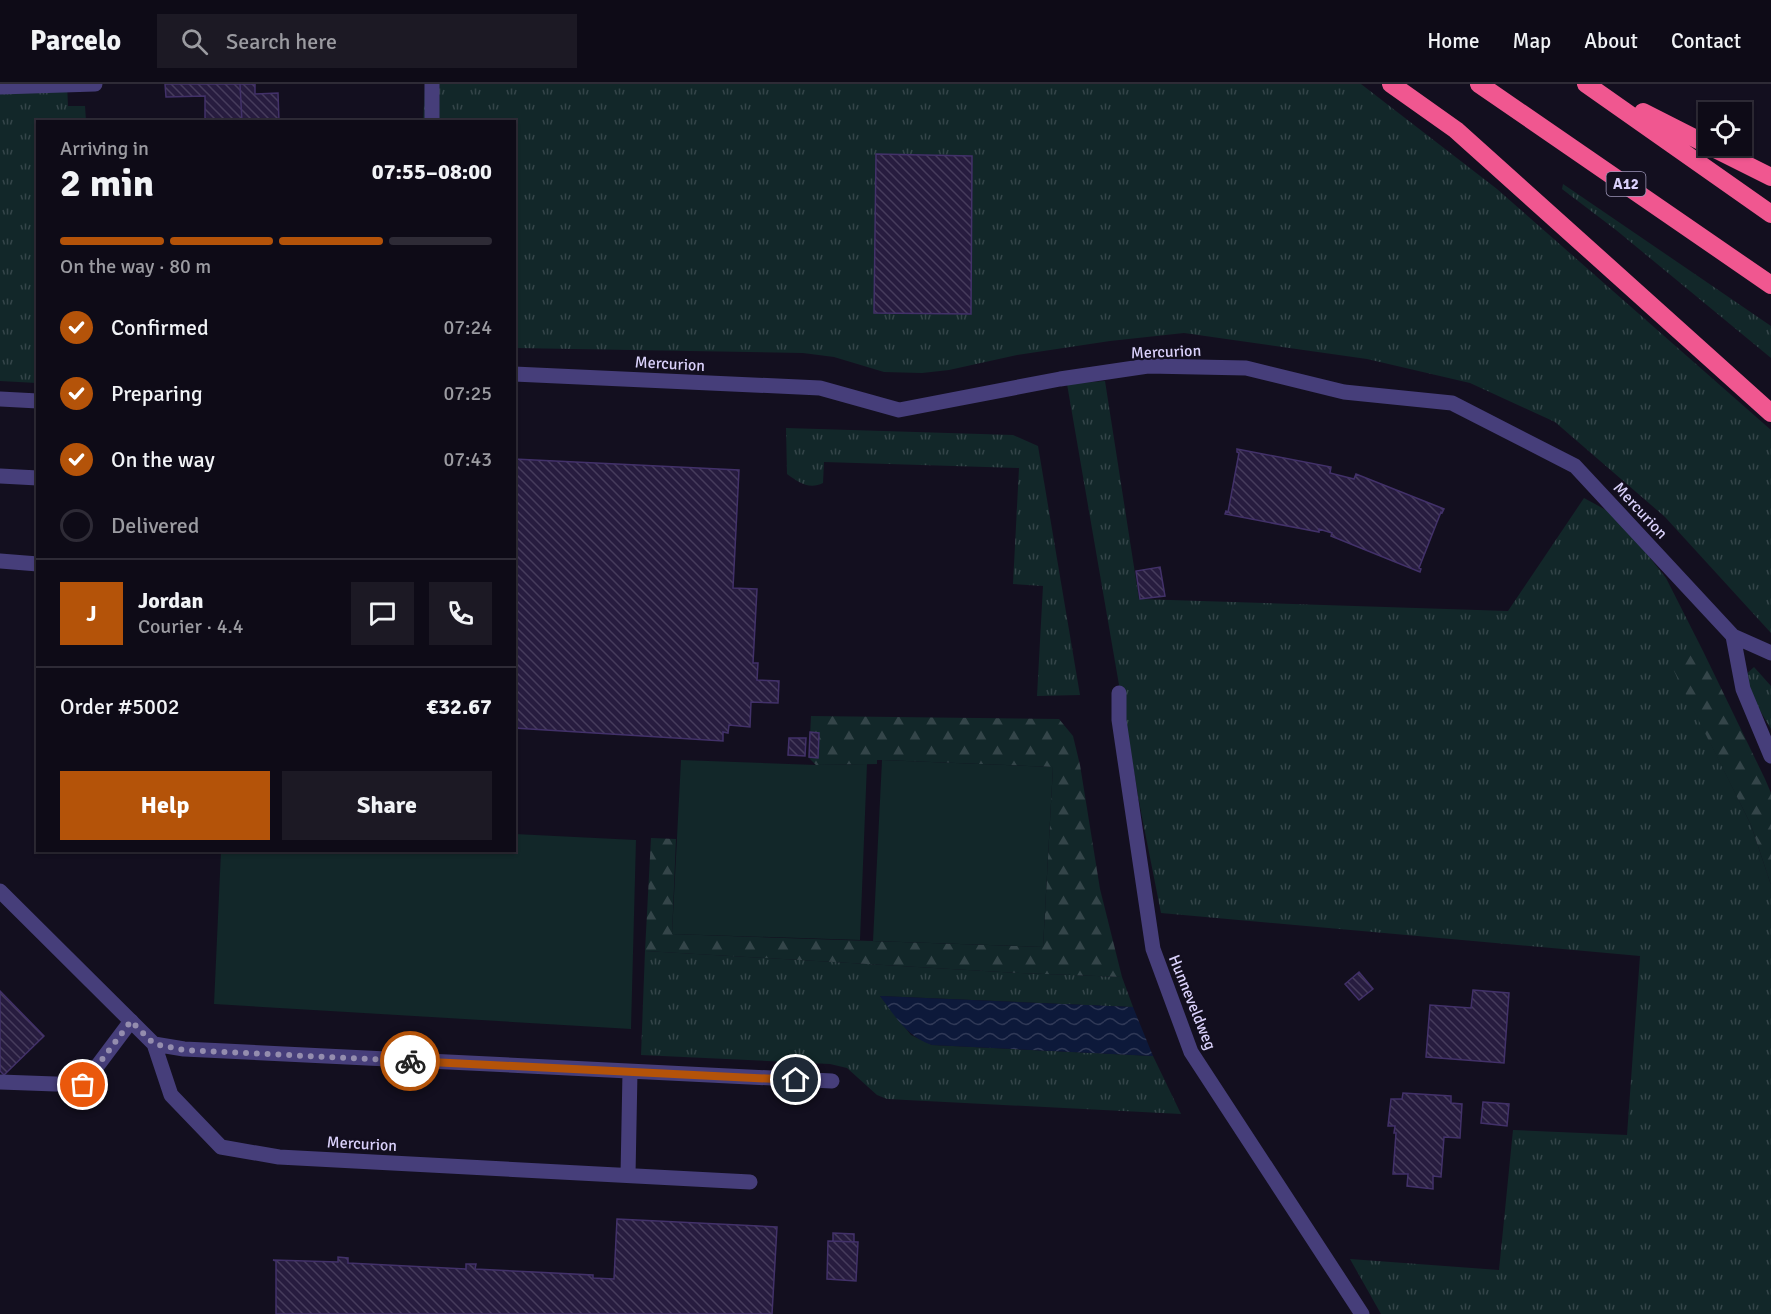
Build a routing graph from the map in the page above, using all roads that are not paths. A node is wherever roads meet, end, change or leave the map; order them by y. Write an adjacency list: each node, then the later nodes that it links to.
1 (95, 84): 6 (street)
2 (432, 84): 7 (street)
3 (1391, 84): 16 (highway)
4 (1479, 84): 12 (highway, A12)
5 (1587, 84): 8 (highway); 11 (highway)
6 (0, 87)
7 (432, 120)
8 (1698, 140)
9 (1730, 156): 10 (highway)
10 (1771, 177)
11 (1771, 214)
12 (1771, 285)
13 (516, 374): 21 (street, Mercurion)
14 (0, 399): 15 (street)
15 (36, 401)
16 (1771, 413)
17 (0, 476): 18 (street)
18 (36, 478)
19 (0, 561): 20 (street)
20 (36, 564)
21 (1733, 636): 22 (street, Mercurion); 24 (street)
22 (1771, 653)
23 (1119, 693): 33 (street, Hunneveldweg)
24 (1771, 756)
25 (0, 891): 26 (street, Mercurion)
26 (131, 1021): 27 (street, Mercurion); 30 (street)
27 (154, 1044): 28 (street); 31 (street, Mercurion)
28 (630, 1072): 29 (street); 31 (street)
29 (832, 1081)
30 (0, 1082)
31 (628, 1175): 32 (street, Mercurion)
32 (750, 1182)
33 (1362, 1314)

